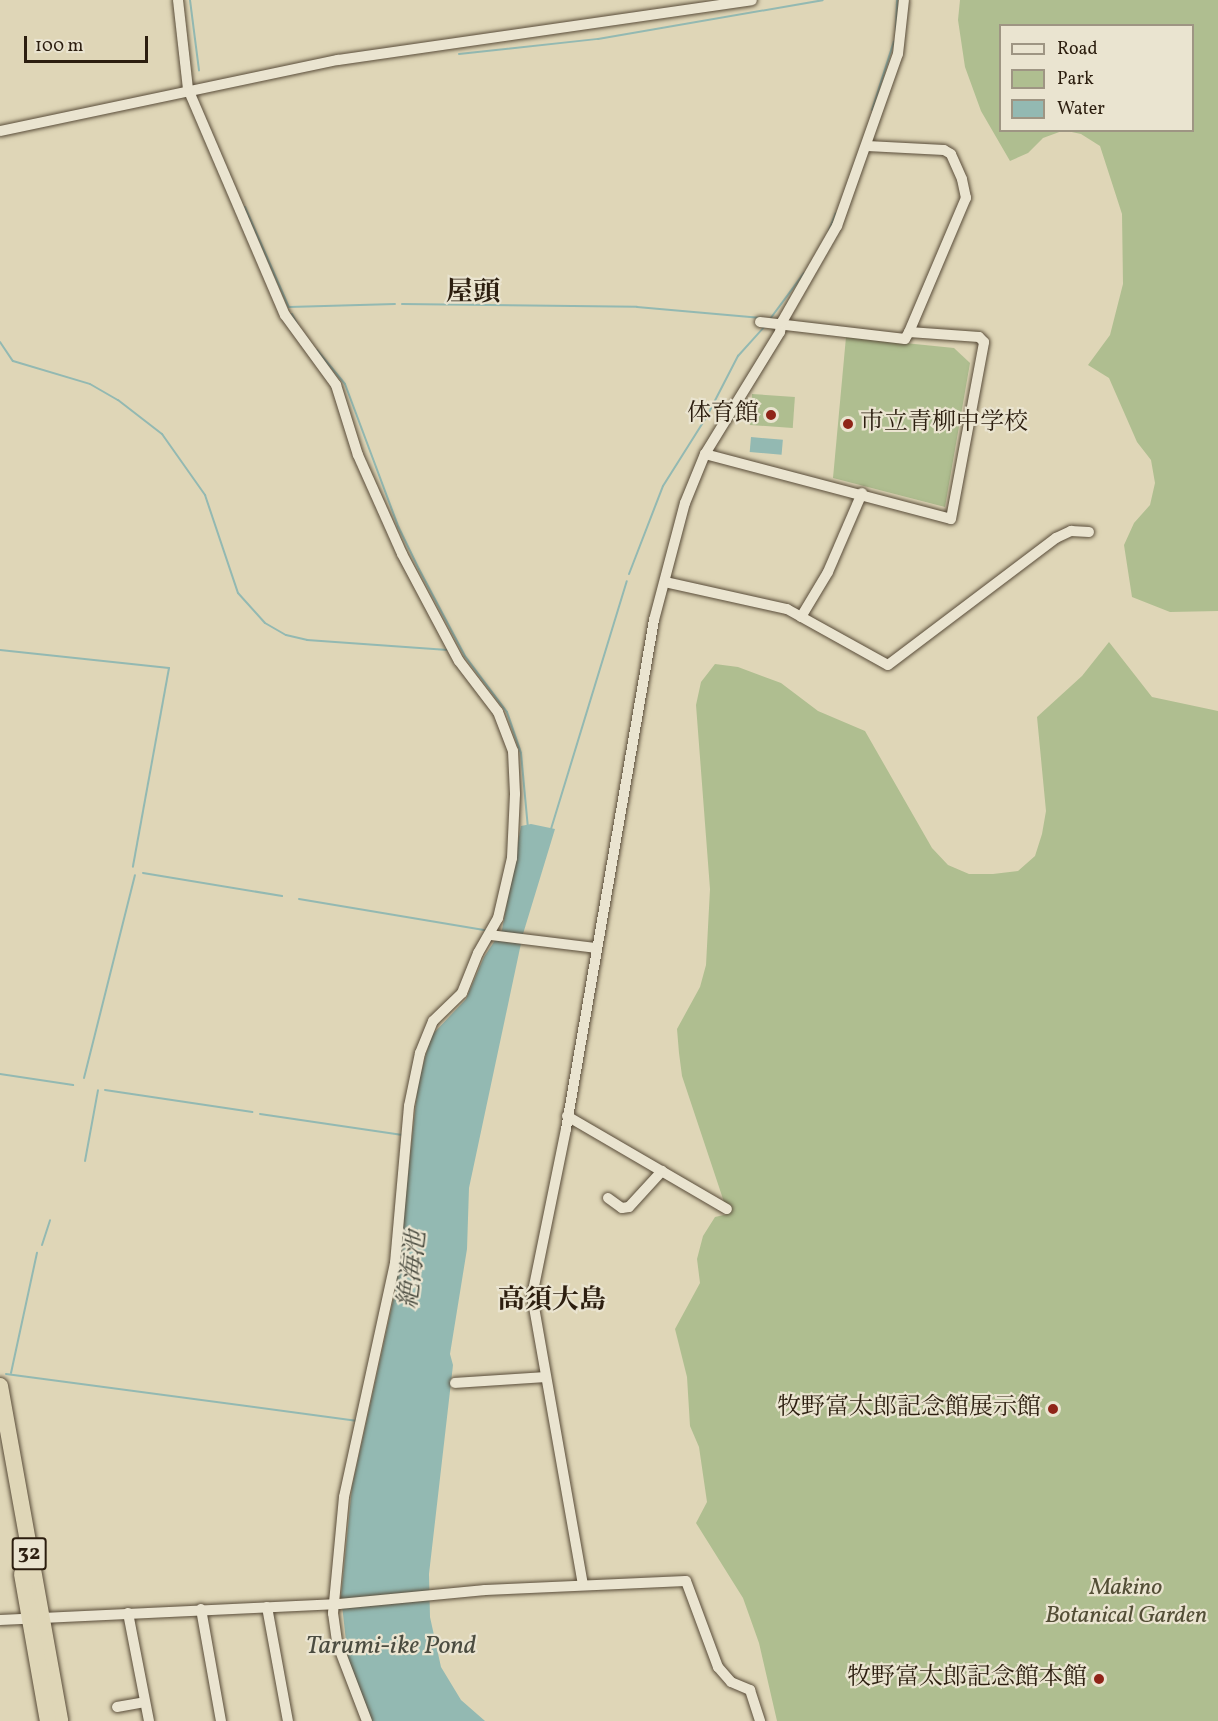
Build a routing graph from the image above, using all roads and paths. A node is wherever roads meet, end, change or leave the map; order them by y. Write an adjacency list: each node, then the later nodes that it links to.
1 (178, 0): 4 (street)
2 (752, 0): 4 (street)
3 (904, 0): 6 (street)
4 (188, 89): 5 (street); 14 (street)
5 (0, 131)
6 (867, 146): 7 (street); 8 (street)
7 (771, 322): 8 (street); 9 (street)
8 (909, 332): 10 (street)
9 (705, 454): 10 (street); 12 (street)
10 (862, 493): 13 (street)
11 (1089, 532): 13 (street)
12 (665, 582): 13 (street); 15 (street)
13 (801, 617)
14 (492, 936): 15 (street); 25 (street)
15 (596, 948): 16 (street)
16 (567, 1116): 17 (street); 20 (street)
17 (662, 1171): 18 (street); 19 (street)
18 (608, 1198)
19 (727, 1209)
20 (545, 1377): 21 (street); 24 (street)
21 (455, 1383)
22 (0, 1386): 29 (highway, 32)
23 (0, 1448): 29 (highway, 32)
24 (583, 1585): 25 (street); 39 (street)
25 (336, 1604): 26 (street); 38 (street)
26 (267, 1607): 27 (street); 37 (street)
27 (201, 1609): 28 (street); 36 (street)
28 (128, 1613): 29 (street); 31 (street)
29 (35, 1617): 30 (street); 33 (highway, 32); 34 (highway, 32)
30 (0, 1620)
31 (145, 1702): 32 (street); 35 (street)
32 (117, 1707)
33 (48, 1721)
34 (60, 1721)
35 (149, 1721)
36 (220, 1721)
37 (288, 1721)
38 (367, 1721)
39 (760, 1721)

